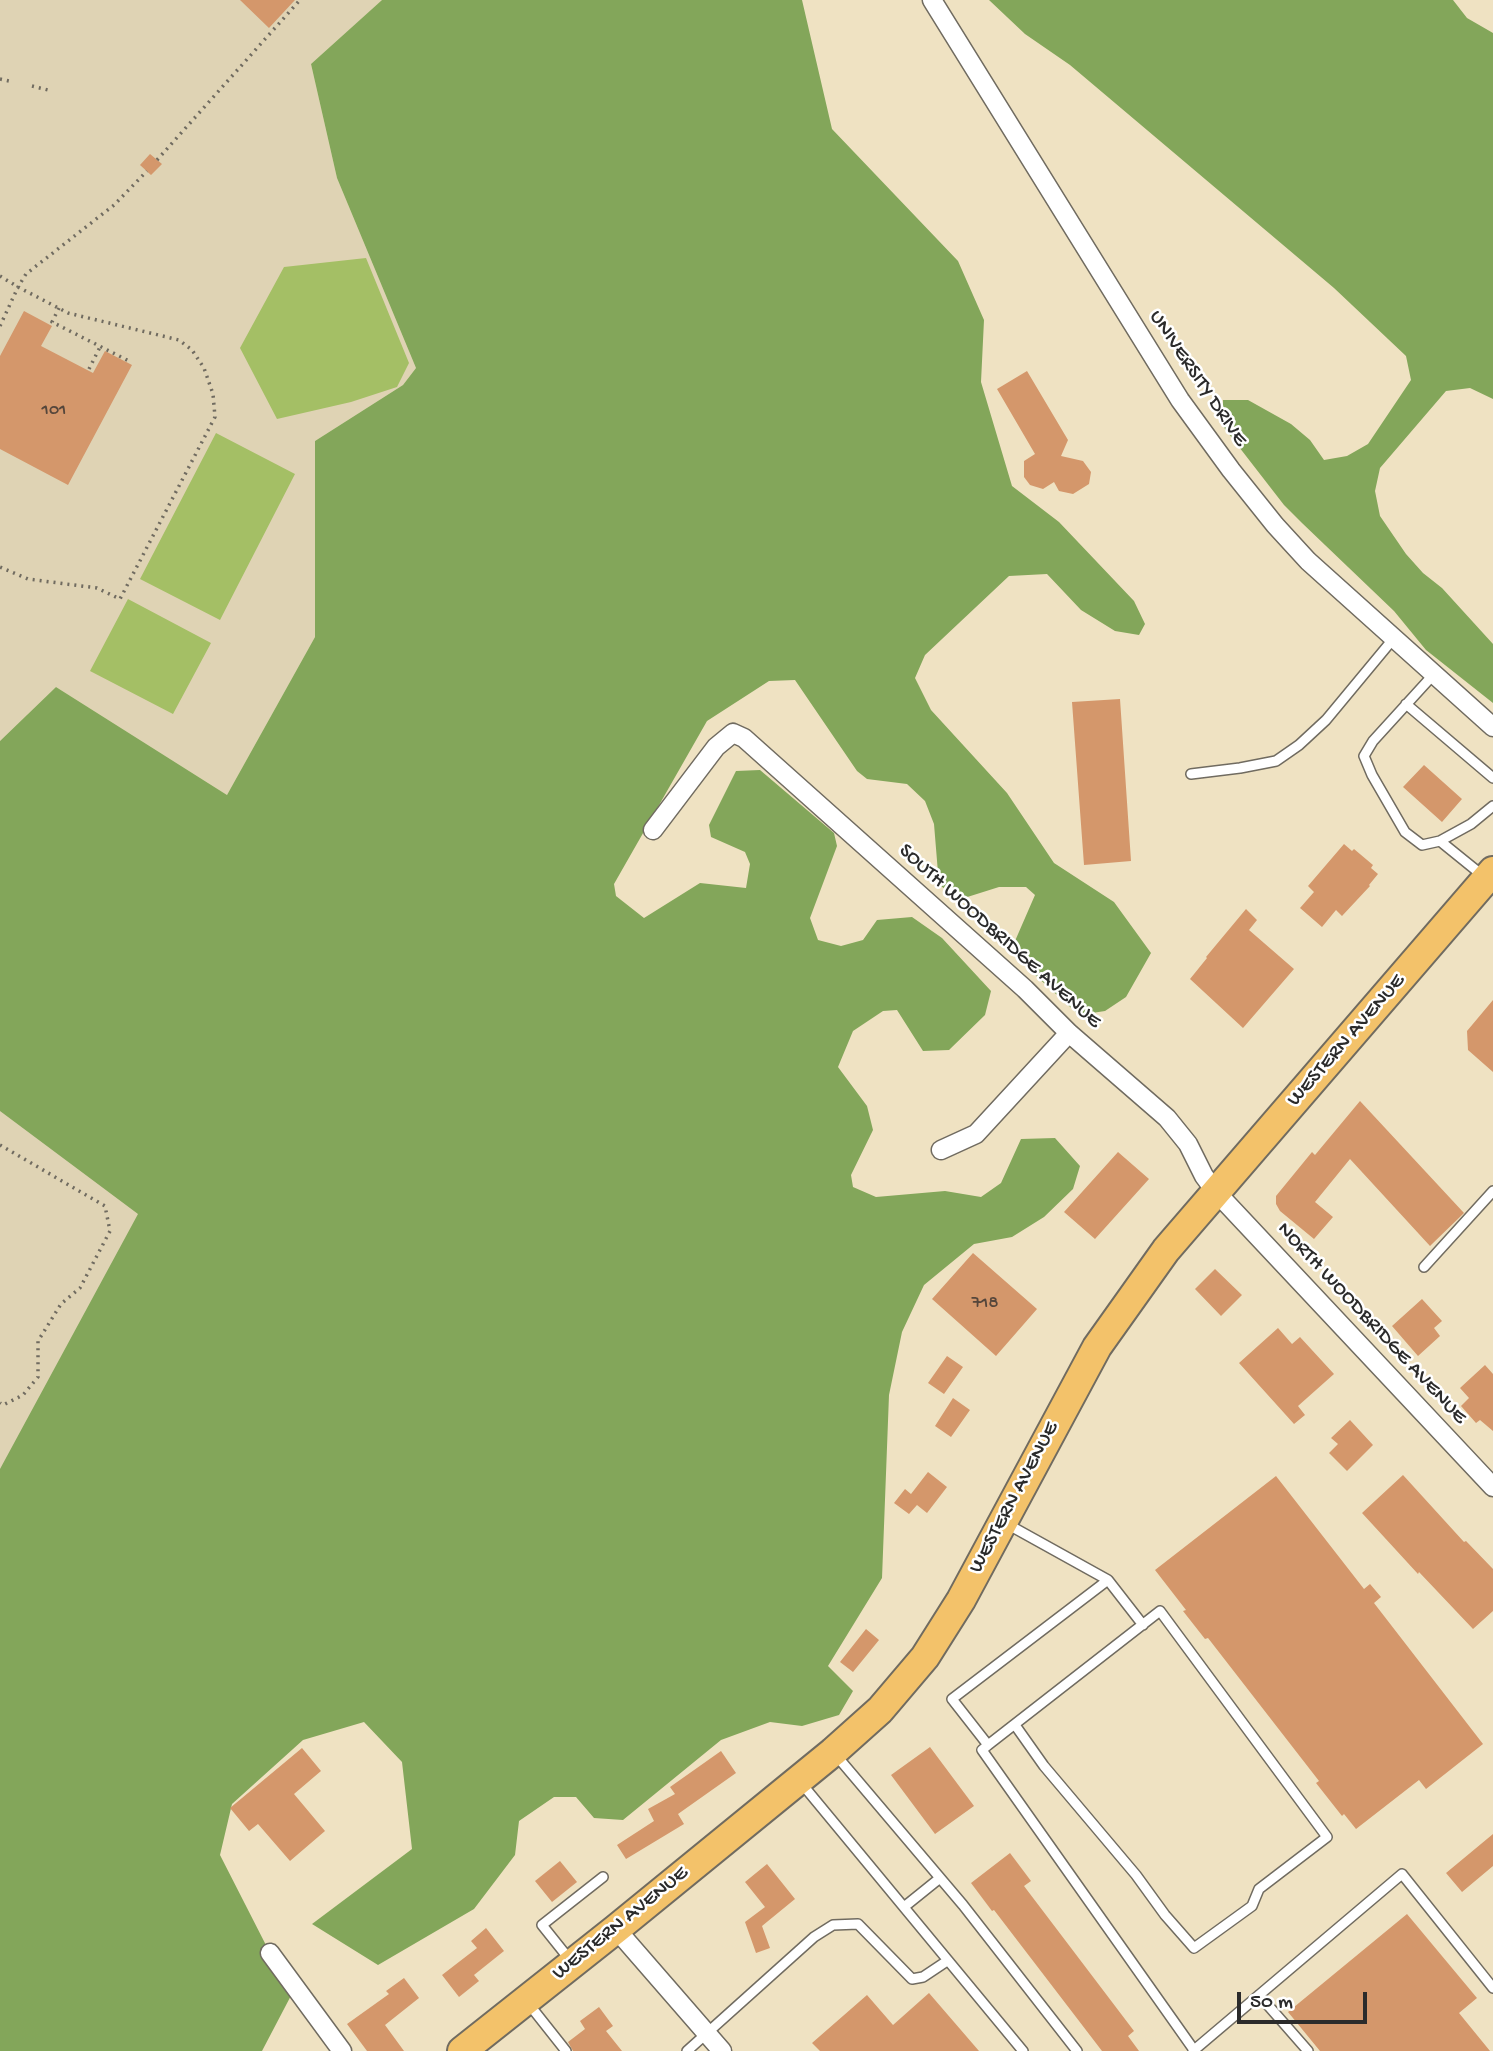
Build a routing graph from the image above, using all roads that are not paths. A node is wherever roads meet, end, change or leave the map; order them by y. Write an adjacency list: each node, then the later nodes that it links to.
1 (932, 0): 2 (street, UNIVERSITY DRIVE)
2 (1394, 638): 3 (street, UNIVERSITY DRIVE); 6 (lane)
3 (1434, 674): 4 (lane); 5 (street, UNIVERSITY DRIVE)
4 (1406, 704): 7 (lane); 10 (lane)
5 (1493, 727)
6 (1191, 774)
7 (1493, 778)
8 (1493, 806): 10 (lane)
9 (653, 830): 12 (street, SOUTH WOODBRIDGE AVENUE)
10 (1440, 841): 11 (lane)
11 (1490, 875): 15 (main road, WESTERN AVENUE)
12 (1069, 1033): 13 (street); 15 (street, SOUTH WOODBRIDGE AVENUE)
13 (941, 1150)
14 (1493, 1191): 16 (lane)
15 (1216, 1192): 17 (street, NORTH WOODBRIDGE AVENUE); 18 (main road, WESTERN AVENUE)
16 (1424, 1267)
17 (1493, 1487)
18 (1002, 1522): 19 (lane); 23 (main road, WESTERN AVENUE)
19 (1108, 1580): 20 (lane); 22 (lane)
20 (1143, 1625): 21 (lane); 21 (lane)
21 (1015, 1725): 22 (lane)
22 (988, 1745): 43 (lane)
23 (834, 1752): 24 (main road, WESTERN AVENUE); 26 (lane)
24 (799, 1780): 27 (lane); 28 (main road, WESTERN AVENUE)
25 (603, 1877): 31 (lane)
26 (940, 1878): 27 (lane); 42 (lane)
27 (904, 1907): 30 (lane)
28 (616, 1929): 31 (main road, WESTERN AVENUE); 35 (street)
29 (270, 1953): 37 (street)
30 (947, 1961): 35 (lane); 36 (lane)
31 (573, 1964): 34 (main road, WESTERN AVENUE)
32 (1493, 1988): 33 (lane)
33 (1259, 1994): 43 (lane); 44 (lane)
34 (526, 2001): 38 (main road, WESTERN AVENUE); 39 (lane)
35 (707, 2034): 40 (lane); 41 (street)
36 (1021, 2050)
37 (342, 2051)
38 (462, 2051)
39 (566, 2051)
40 (687, 2051)
41 (722, 2051)
42 (1077, 2051)
43 (1194, 2051)
44 (1308, 2051)

